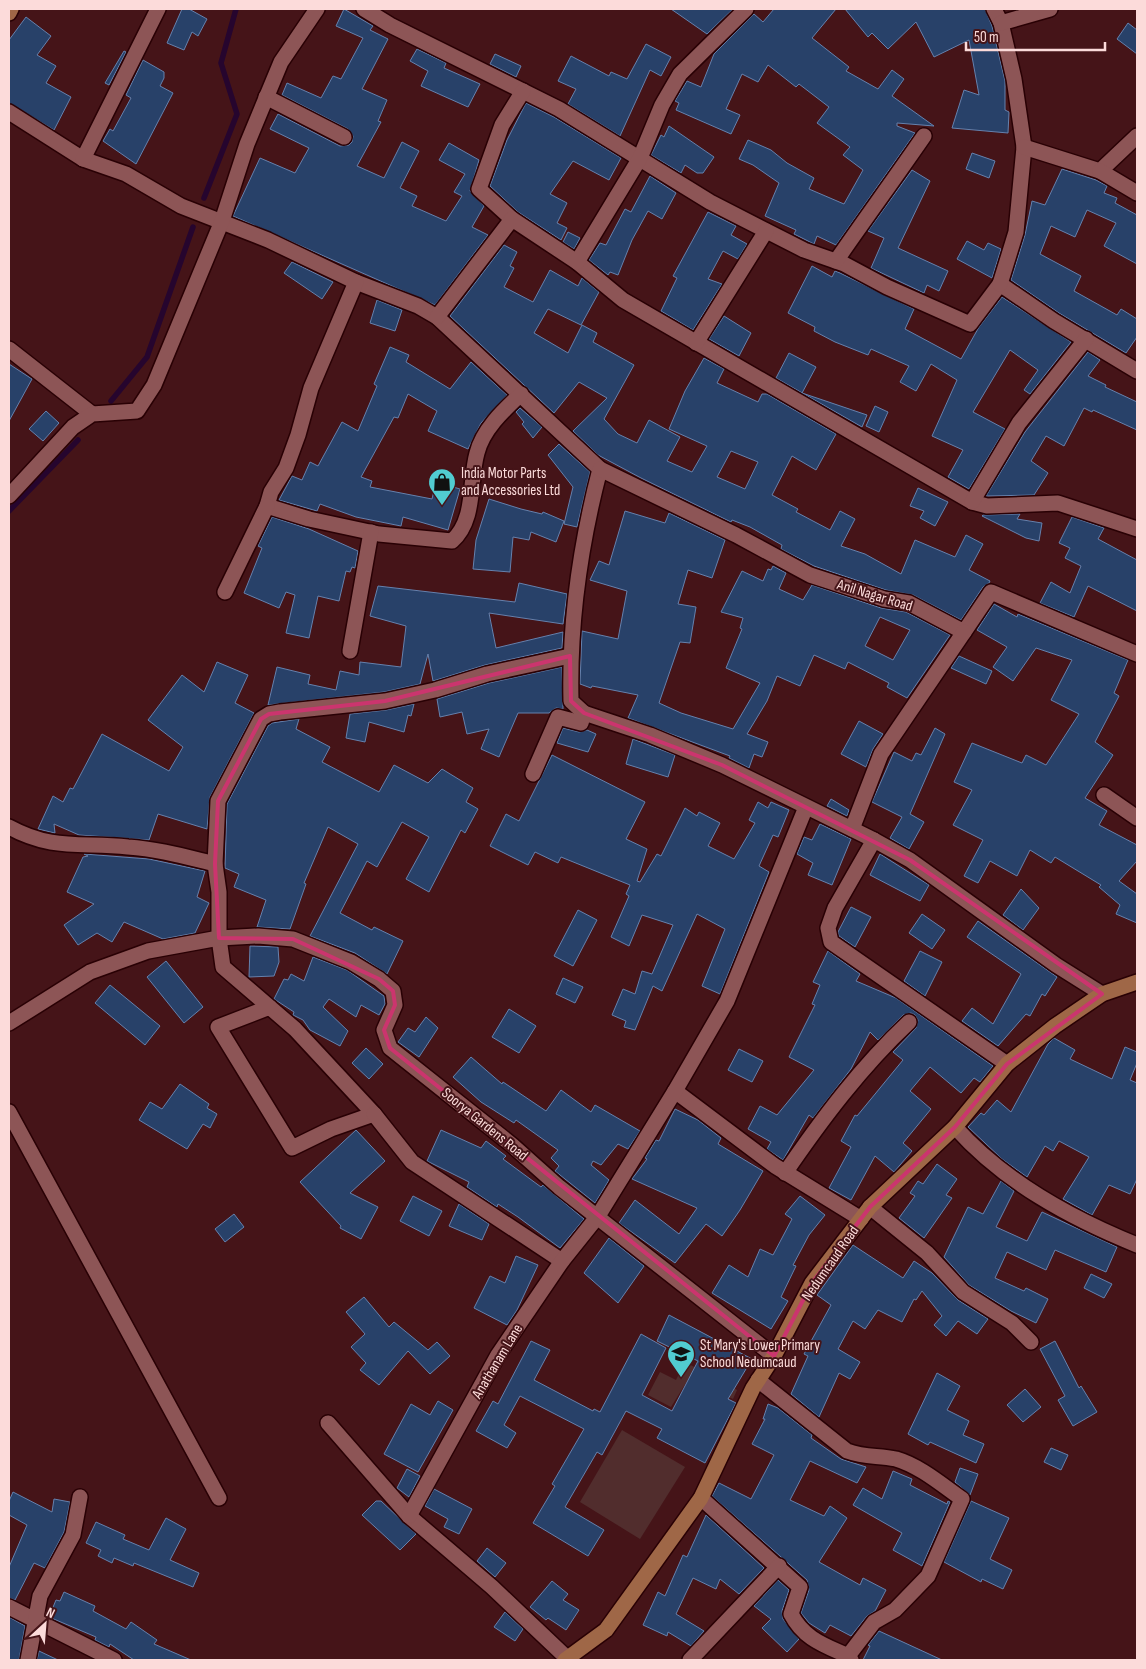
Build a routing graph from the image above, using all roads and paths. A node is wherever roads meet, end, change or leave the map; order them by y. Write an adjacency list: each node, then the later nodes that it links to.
1 (11, 9): 8 (main road)
2 (158, 9): 18 (street)
3 (317, 9): 11 (street)
4 (364, 9): 10 (street)
5 (746, 9): 17 (street)
6 (994, 9): 9 (street)
7 (1050, 9): 9 (street)
8 (9, 13)
9 (1000, 23): 16 (street)
10 (523, 91): 17 (street); 21 (street)
11 (266, 98): 15 (street); 22 (street)
12 (9, 112): 18 (street, Anil Nagar Road)
13 (924, 136): 24 (street)
14 (1137, 136): 19 (street)
15 (344, 137)
16 (1024, 147): 19 (street); 27 (street)
17 (640, 158): 23 (street); 25 (street)
18 (83, 159): 22 (street, Anil Nagar Road)
19 (1100, 171): 20 (street)
20 (1137, 194)
21 (512, 219): 25 (street); 28 (street)
22 (222, 221): 26 (street, Anil Nagar Road); 34 (street)
23 (766, 231): 24 (street); 30 (street)
24 (836, 261): 27 (street)
25 (577, 262): 30 (street)
26 (356, 282): 28 (street, Anil Nagar Road); 38 (street)
27 (1000, 284): 29 (street)
28 (437, 317): 33 (street, Anil Nagar Road)
29 (1086, 339): 32 (street); 37 (street)
30 (696, 343): 37 (street)
31 (9, 349): 34 (street)
32 (1137, 371)
33 (521, 394): 35 (street, Anil Nagar Road); 40 (street)
34 (92, 414): 36 (street)
35 (600, 469): 42 (street, Anil Nagar Road); 45 (street)
36 (9, 496)
37 (972, 502): 39 (street)
38 (267, 506): 40 (street); 41 (street)
39 (1137, 529)
40 (371, 532): 43 (street)
41 (225, 592)
42 (964, 632): 44 (street); 52 (street)
43 (350, 651)
44 (1137, 654)
45 (570, 656): 46 (street); 54 (street)
46 (584, 713): 47 (street); 49 (street)
47 (533, 774)
48 (1104, 794): 50 (street)
49 (806, 807): 52 (street); 62 (street, Anathanam Lane)
50 (1137, 818)
51 (9, 827): 54 (street)
52 (852, 829): 53 (street)
53 (874, 840): 57 (street); 61 (street)
54 (215, 864): 55 (street)
55 (219, 938): 58 (street); 60 (street, Soorya Gardens Road); 68 (street, Soorya Gardens Road)
56 (1137, 982): 57 (main road, Nedumcaud Road)
57 (1102, 994): 61 (main road, Nedumcaud Road)
58 (270, 1007): 64 (street); 64 (street)
59 (909, 1022): 66 (street)
60 (9, 1023)
61 (1007, 1064): 65 (main road, Nedumcaud Road)
62 (675, 1091): 66 (street); 68 (street, Anathanam Lane)
63 (9, 1112): 77 (street)
64 (374, 1114): 71 (street)
65 (955, 1127): 67 (main road, Nedumcaud Road); 70 (street)
66 (785, 1173): 69 (street)
67 (870, 1207): 69 (main road, Nedumcaud Road); 72 (street)
68 (598, 1216): 71 (street, Anathanam Lane); 73 (street, Soorya Gardens Road)
69 (861, 1219): 73 (main road, Nedumcaud Road)
70 (1137, 1245)
71 (562, 1260): 79 (street, Anathanam Lane)
72 (1031, 1342)
73 (774, 1356): 74 (main road, Nedumcaud Road)
74 (758, 1380): 78 (main road, Nedumcaud Road); 83 (street)
75 (328, 1424): 79 (street)
76 (80, 1497): 82 (street)
77 (219, 1498)
78 (701, 1498): 80 (street); 86 (main road, Nedumcaud Road)
79 (409, 1516): 86 (street)
80 (779, 1566): 83 (street); 87 (street)
81 (9, 1607): 82 (street)
82 (35, 1621): 84 (street); 85 (street)
83 (850, 1658)
84 (28, 1660)
85 (114, 1660)
86 (567, 1660)
87 (690, 1660)

